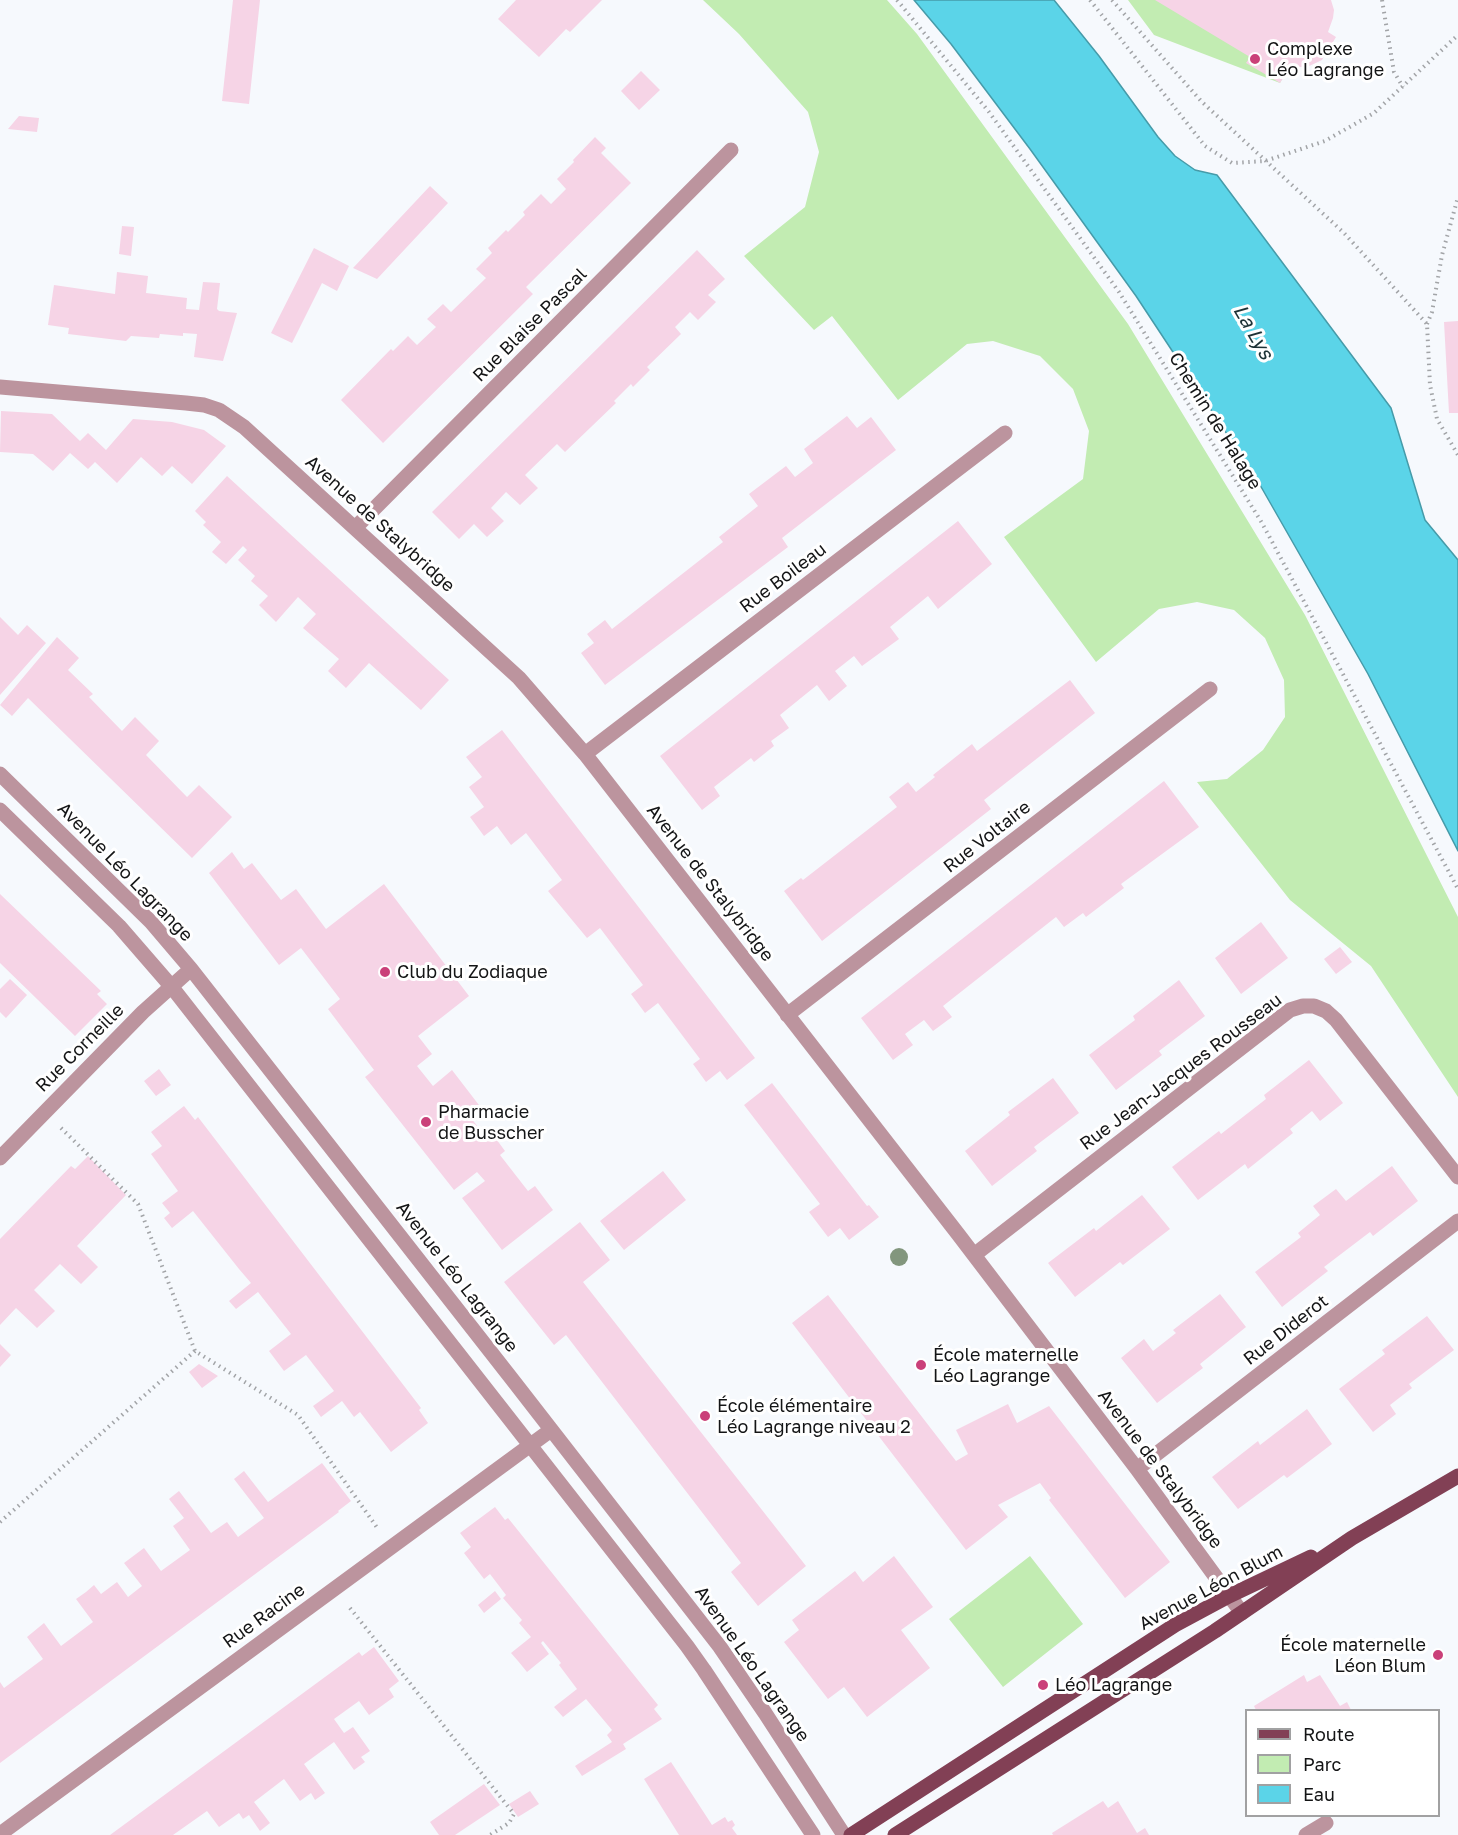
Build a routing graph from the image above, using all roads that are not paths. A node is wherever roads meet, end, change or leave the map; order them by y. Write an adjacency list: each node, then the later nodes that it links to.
1 (732, 150): 4 (street, Rue Blaise Pascal)
2 (0, 387): 4 (street, Avenue de Stalybridge)
3 (1005, 433): 6 (street, Rue Boileau)
4 (355, 528): 6 (street, Avenue de Stalybridge)
5 (1210, 689): 11 (street, Rue Voltaire)
6 (585, 754): 11 (street, Avenue de Stalybridge)
7 (0, 774): 9 (street, Avenue Léo Lagrange)
8 (0, 810): 10 (street)
9 (191, 969): 10 (street, Rue Corneille); 16 (street, Avenue Léo Lagrange)
10 (171, 986): 12 (street, Rue Corneille); 17 (street)
11 (787, 1015): 15 (street, Avenue de Stalybridge)
12 (0, 1158)
13 (1458, 1177): 15 (street, Rue Jean-Jacques Rousseau)
14 (1458, 1221): 18 (street, Rue Diderot)
15 (974, 1255): 18 (street, Avenue de Stalybridge)
16 (552, 1430): 17 (street, Rue Racine); 26 (street, Avenue Léo Lagrange)
17 (529, 1446): 24 (street, Rue Racine); 25 (street)
18 (1137, 1469): 21 (street, Avenue de Stalybridge)
19 (1458, 1476): 20 (main road, Avenue Léon Blum)
20 (1352, 1538): 21 (main road, Avenue Léon Blum); 22 (main road, Avenue Léon Blum)
21 (1229, 1596): 22 (street, Avenue de Stalybridge); 27 (main road, Avenue Léon Blum)
22 (1242, 1613): 28 (main road, Avenue Léon Blum)
23 (1326, 1823): 29 (street)
24 (0, 1834)
25 (813, 1835)
26 (844, 1835)
27 (851, 1835)
28 (895, 1835)
29 (1306, 1835)

